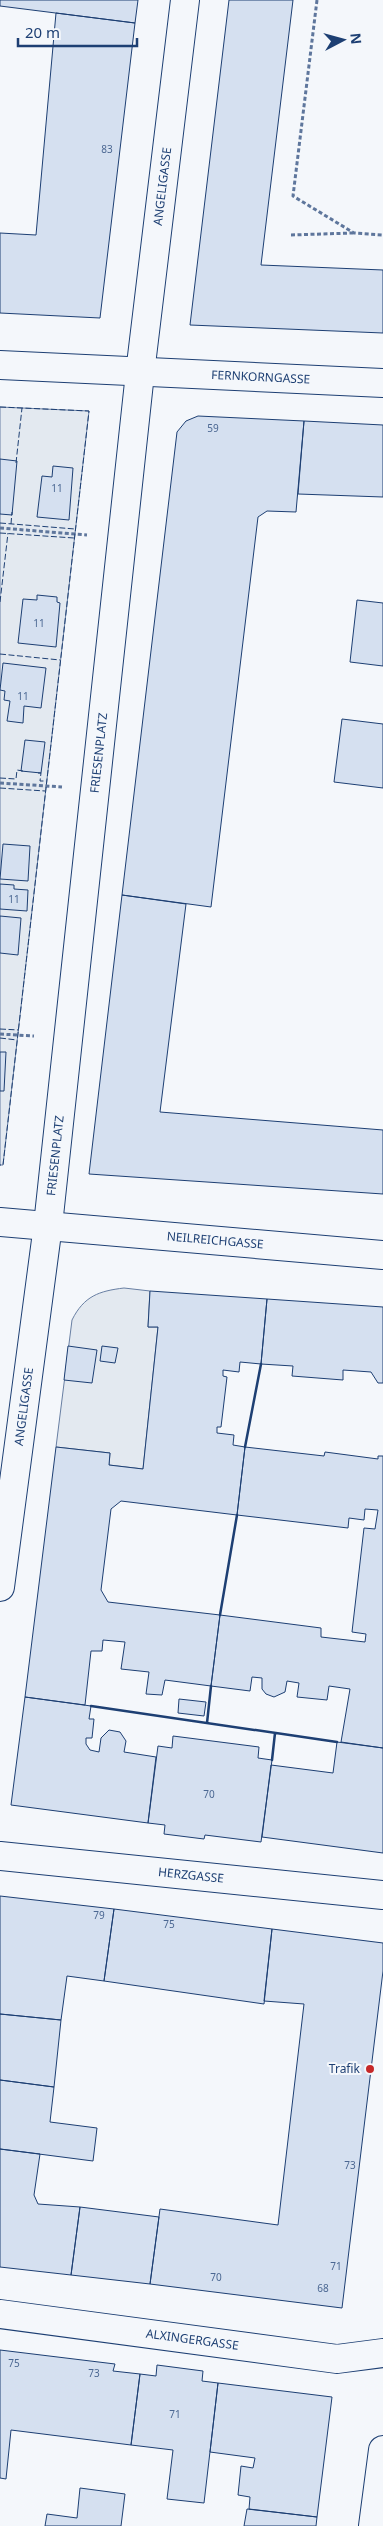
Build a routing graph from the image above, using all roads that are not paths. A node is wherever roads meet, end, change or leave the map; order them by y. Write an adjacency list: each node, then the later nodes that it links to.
1 (185, 0): 3 (street, ANGELIGASSE)
2 (0, 365): 3 (street)
3 (140, 373): 4 (street, FERNKORNGASSE); 6 (street, FRIESENPLATZ)
4 (383, 383)
5 (0, 1222): 6 (street)
6 (48, 1225): 7 (street, NEILREICHGASSE); 8 (street, ANGELIGASSE)
7 (383, 1255)
8 (0, 1587)
9 (0, 1856): 10 (street, HERZGASSE)
10 (383, 1895)
11 (0, 2314): 12 (street, ALXINGERGASSE)
12 (383, 2353)
13 (383, 2450): 14 (street)
14 (373, 2526)

